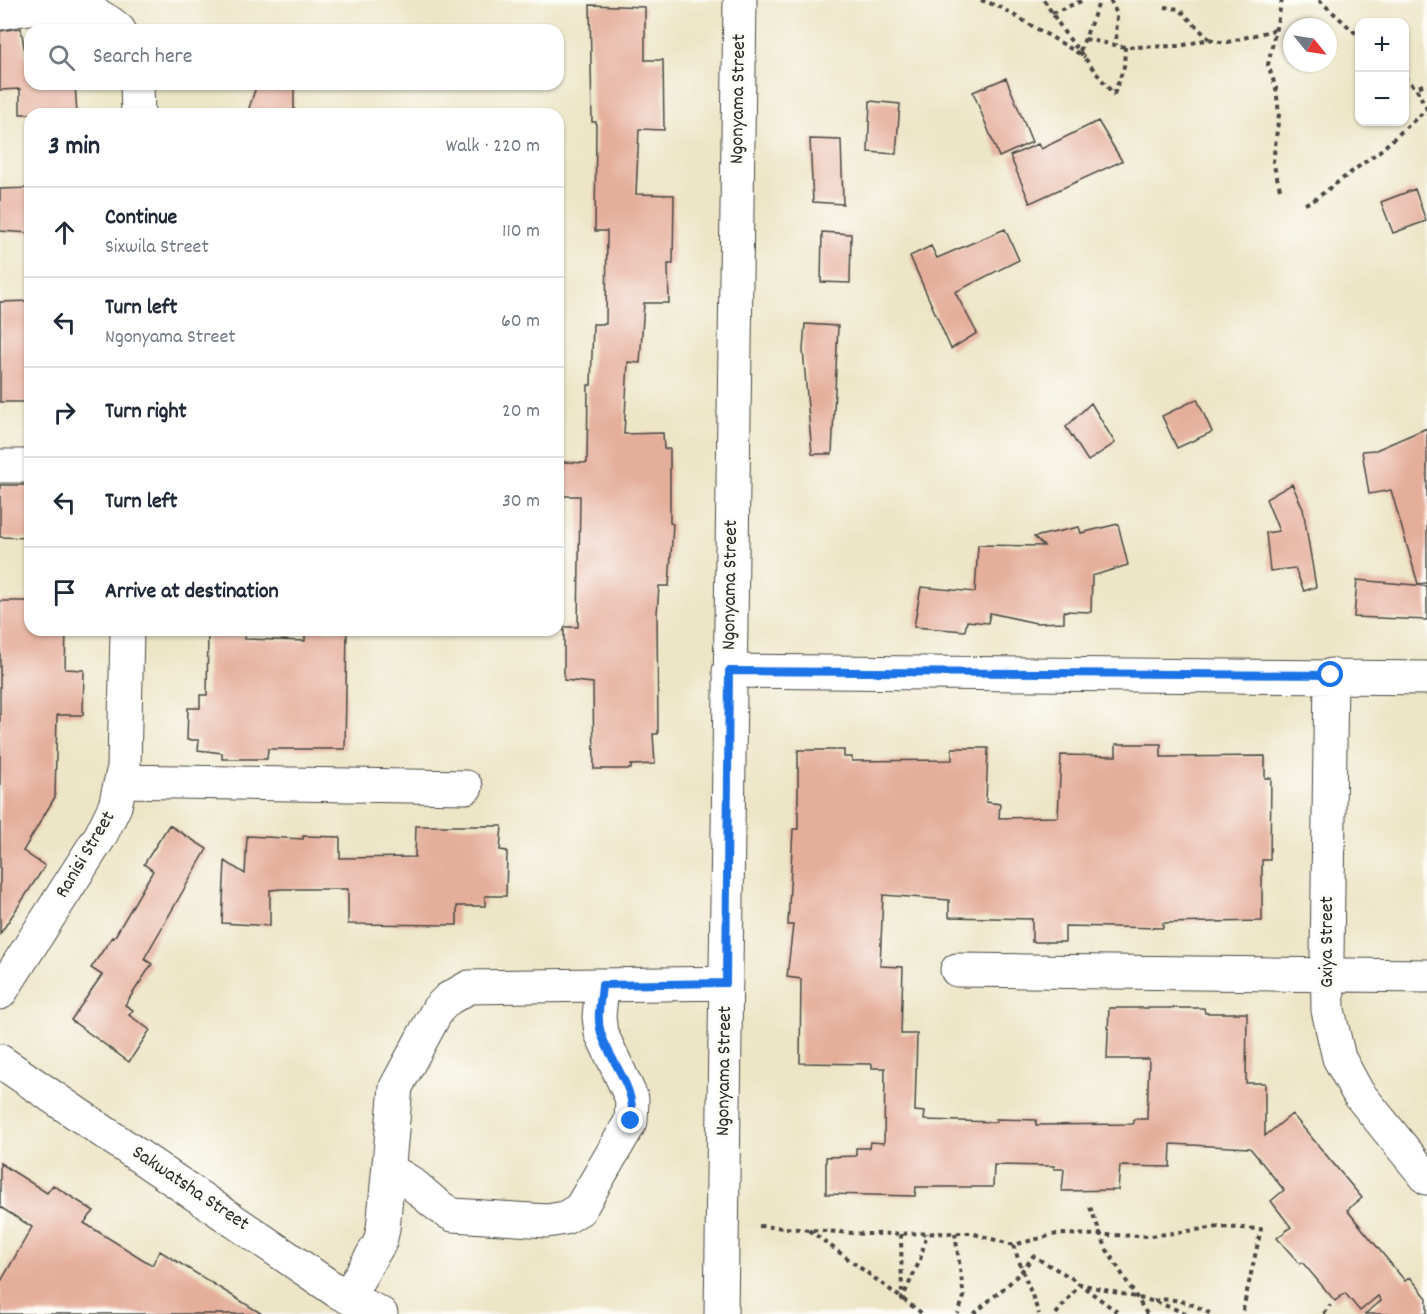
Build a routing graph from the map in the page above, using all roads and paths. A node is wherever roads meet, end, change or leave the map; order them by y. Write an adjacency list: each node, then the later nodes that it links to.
1 (740, 0): 32 (street, Ngonyama Street)
2 (981, 0): 20 (path)
3 (1044, 0): 11 (path)
4 (1084, 0): 11 (path)
5 (1100, 0): 15 (path)
6 (1110, 0): 17 (path)
7 (1282, 0): 13 (path)
8 (1319, 0): 14 (path)
9 (1164, 7): 16 (path)
10 (0, 13): 12 (street)
11 (1052, 13): 19 (path)
12 (113, 24)
13 (1274, 30): 16 (path); 27 (path)
14 (1355, 33)
15 (1086, 39): 17 (path); 19 (path)
16 (1209, 39): 18 (path)
17 (1116, 45): 18 (path)
18 (1125, 47): 20 (path)
19 (1080, 51): 20 (path)
20 (1085, 57)
21 (1409, 82): 23 (path)
22 (1427, 82): 23 (path)
23 (1416, 88): 26 (path)
24 (137, 90): 25 (street)
25 (138, 108)
26 (1427, 109): 28 (path)
27 (1280, 189)
28 (1305, 204)
29 (0, 465): 30 (street)
30 (24, 466)
31 (127, 636): 35 (street, Ranisi Street)
32 (729, 671): 33 (street); 40 (street, Ngonyama Street)
33 (1331, 675): 34 (street); 38 (street, Gxiya Street)
34 (1427, 678)
35 (121, 781): 36 (street); 42 (street, Ranisi Street)
36 (466, 787)
37 (957, 969): 38 (street)
38 (1327, 975): 39 (street); 45 (street, Gxiya Street)
39 (1427, 976)
40 (726, 983): 41 (street); 47 (street, Ngonyama Street)
41 (602, 985): 44 (street); 44 (street)
42 (0, 993)
43 (0, 1061): 56 (street, Sakwatsha Street)
44 (389, 1172): 56 (street)
45 (1427, 1178)
46 (1090, 1207): 52 (path)
47 (722, 1224): 48 (path); 62 (street, Ngonyama Street)
48 (808, 1230): 51 (path); 58 (path)
49 (927, 1233): 50 (path); 51 (path); 58 (path)
50 (955, 1233): 53 (path); 64 (path)
51 (901, 1234): 58 (path)
52 (1101, 1234): 53 (path); 57 (path); 72 (path)
53 (1013, 1245): 54 (path)
54 (1024, 1272): 55 (path); 65 (path); 66 (path)
55 (1080, 1284): 57 (path); 67 (path); 68 (path)
56 (348, 1297): 61 (street, Sakwatsha Street)
57 (1138, 1298): 59 (path); 69 (path)
58 (902, 1299): 63 (path)
59 (1153, 1301): 70 (path); 71 (path)
60 (1330, 1305): 73 (path)
61 (381, 1314)
62 (721, 1314)
63 (923, 1314)
64 (957, 1314)
65 (974, 1314)
66 (1039, 1314)
67 (1056, 1314)
68 (1120, 1314)
69 (1148, 1314)
70 (1188, 1314)
71 (1211, 1314)
72 (1242, 1314)
73 (1324, 1314)

